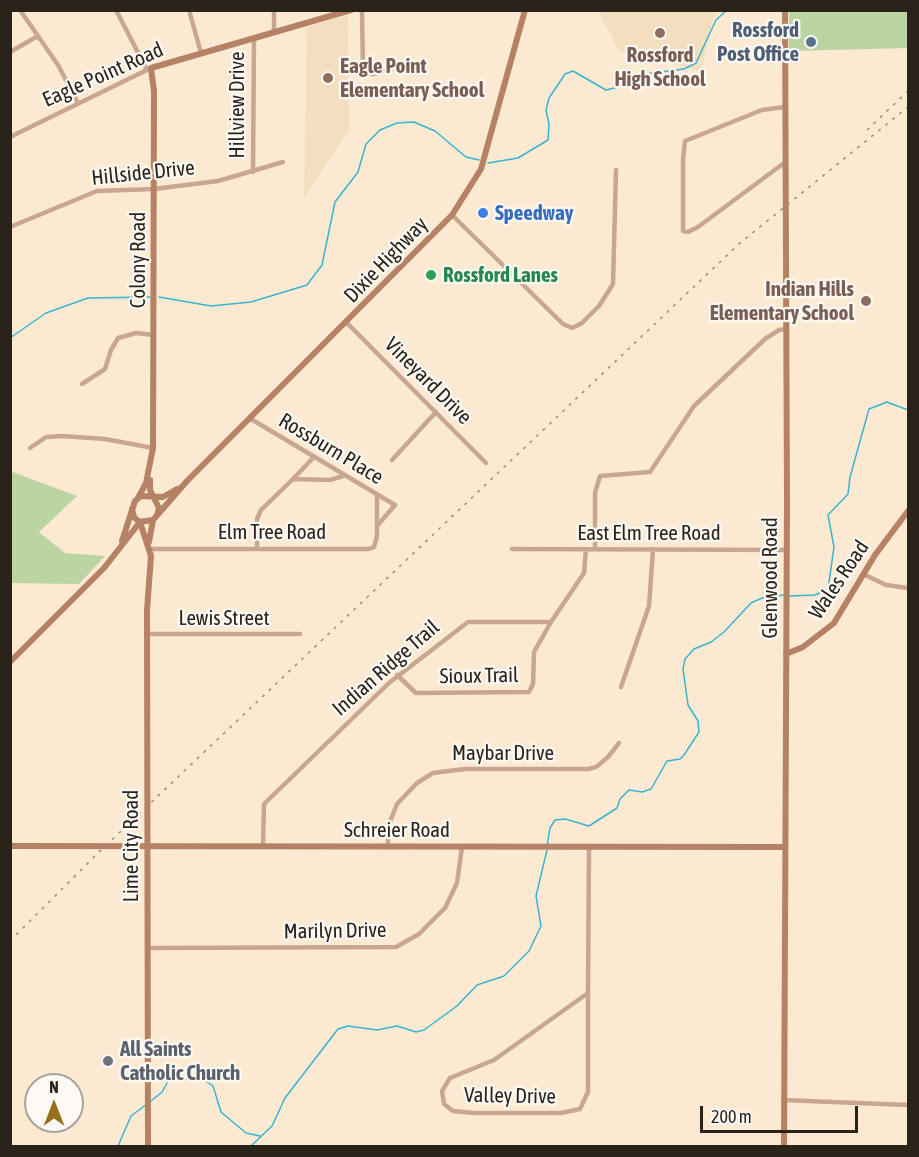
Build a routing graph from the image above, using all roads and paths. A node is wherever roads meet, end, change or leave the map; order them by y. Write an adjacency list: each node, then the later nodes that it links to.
1 (21, 10): 10 (street)
2 (117, 10): 15 (street, Colony Road)
3 (189, 10): 13 (street)
4 (274, 10): 9 (street)
5 (351, 10): 9 (street, Eagle Point Road)
6 (362, 10): 14 (street)
7 (525, 10): 24 (street, Dixie Highway)
8 (784, 10): 17 (street, Glenwood Road)
9 (274, 32): 11 (street, Eagle Point Road)
10 (38, 36): 12 (street); 16 (street)
11 (254, 38): 13 (street, Eagle Point Road); 22 (street, Hillview Drive)
12 (10, 52)
13 (201, 53): 15 (street, Eagle Point Road)
14 (396, 67)
15 (149, 69): 16 (street, Eagle Point Road); 23 (street, Colony Road)
16 (78, 103): 18 (street, Eagle Point Road)
17 (784, 107): 20 (street, Glenwood Road); 20 (street)
18 (10, 137)
19 (283, 162): 22 (street, Hillside Drive)
20 (784, 162): 27 (street, Glenwood Road)
21 (616, 170): 24 (street)
22 (253, 172): 23 (street, Hillside Drive)
23 (154, 189): 25 (street, Hillside Drive); 28 (street, Colony Road)
24 (452, 215): 26 (street, Dixie Highway)
25 (10, 227)
26 (347, 323): 30 (street, Vineyard Drive); 31 (street, Dixie Highway)
27 (786, 329): 53 (street); 55 (street, Glenwood Road)
28 (154, 336): 29 (street); 33 (street, Colony Road)
29 (82, 384)
30 (436, 412): 35 (street); 36 (street, Vineyard Drive)
31 (251, 419): 34 (street, Rossburn Place); 39 (street, Dixie Highway)
32 (30, 448): 33 (street)
33 (153, 450): 41 (street, Colony Road); 42 (street, Colony Road)
34 (313, 458): 37 (street, Rossburn Place); 38 (street)
35 (392, 460)
36 (486, 463)
37 (343, 476): 38 (street); 40 (street, Rossburn Place)
38 (293, 479): 50 (street)
39 (187, 481): 42 (street, Dixie Highway); 45 (street, Dixie Highway)
40 (377, 496): 47 (street); 47 (street, Rossburn Place)
41 (138, 498): 42 (street, Dixie Highway); 43 (street)
42 (154, 498): 45 (street)
43 (132, 509): 46 (street); 56 (street)
44 (909, 511): 57 (street, Wales Road)
45 (155, 518): 46 (street); 49 (street, Lime City Road)
46 (141, 522): 48 (street); 49 (street, Lime City Road)
47 (377, 526): 50 (street, Elm Tree Road)
48 (128, 538): 49 (street); 56 (street)
49 (148, 545): 50 (street, Elm Tree Road); 60 (street, Lime City Road)
50 (257, 548)
51 (512, 549): 52 (street, East Elm Tree Road)
52 (586, 549): 53 (street, East Elm Tree Road); 59 (street)
53 (595, 549): 54 (street, East Elm Tree Road)
54 (652, 549): 55 (street, East Elm Tree Road); 65 (street)
55 (786, 550): 62 (street, Glenwood Road)
56 (113, 556): 63 (street)
57 (863, 574): 58 (street); 62 (street, Wales Road)
58 (909, 588)
59 (551, 622): 64 (street, Indian Ridge Trail); 64 (street, Sioux Trail)
60 (148, 634): 61 (street, Lewis Street); 68 (street, Lime City Road)
61 (300, 634)
62 (786, 654): 73 (street, Glenwood Road)
63 (10, 662)
64 (397, 675): 69 (street, Indian Ridge Trail)
65 (621, 687)
66 (619, 743): 71 (street, Maybar Drive)
67 (10, 846): 68 (street, Schreier Road)
68 (148, 846): 69 (street, Schreier Road); 74 (street, Lime City Road)
69 (263, 846): 71 (street, Schreier Road)
70 (589, 846): 72 (street, Schreier Road); 73 (street, Schreier Road); 75 (street, Valley Drive)
71 (388, 847): 72 (street, Schreier Road)
72 (462, 847): 74 (street, Marilyn Drive)
73 (784, 847): 76 (street, Glenwood Road)
74 (147, 948): 78 (street, Lime City Road)
75 (588, 993): 75 (street, Valley Drive)
76 (783, 1100): 77 (street); 79 (street, Glenwood Road)
77 (909, 1105)
78 (148, 1146)
79 (784, 1146)

